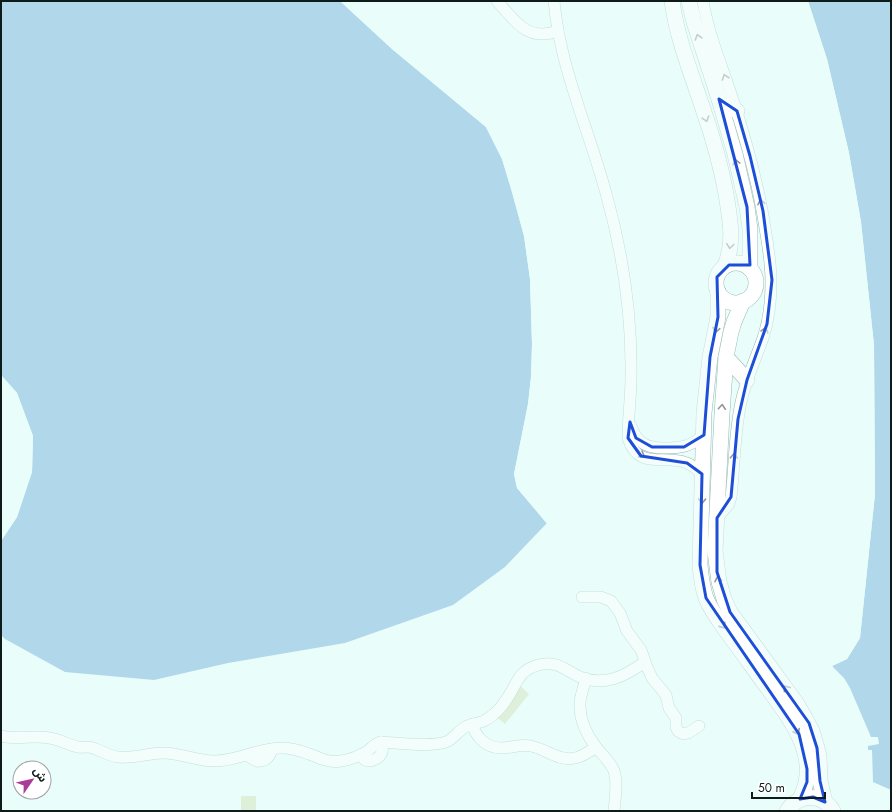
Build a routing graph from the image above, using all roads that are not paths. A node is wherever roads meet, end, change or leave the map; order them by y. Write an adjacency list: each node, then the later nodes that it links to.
1 (496, 1): 6 (street)
2 (554, 1): 6 (street)
3 (672, 1): 9 (street, one-way to 9)
4 (689, 1): 7 (street, one-way to 4)
5 (703, 1): 8 (street, one-way to 5)
6 (558, 31): 15 (street)
7 (719, 99): 8 (street); 10 (street, one-way to 7)
8 (737, 111): 14 (street, one-way to 8)
9 (726, 266): 10 (street); 11 (street)
10 (750, 269): 12 (street)
11 (718, 291): 12 (street); 16 (street, one-way to 16)
12 (743, 301): 13 (street)
13 (726, 357): 14 (street); 18 (street, one-way to 13)
14 (747, 380): 18 (street, one-way to 14)
15 (630, 422): 16 (street); 17 (street, one-way to 17)
16 (704, 435): 17 (street)
17 (702, 474): 26 (street, one-way to 26)
18 (717, 518): 27 (street, one-way to 18)
19 (582, 597): 20 (street)
20 (645, 662): 21 (street); 23 (street)
21 (586, 678): 22 (street); 25 (street)
22 (472, 724): 24 (street); 25 (street)
23 (699, 726)
24 (1, 736)
25 (596, 748): 28 (street)
26 (800, 799): 27 (street); 29 (street)
27 (829, 806)
28 (614, 811)
29 (787, 811)

